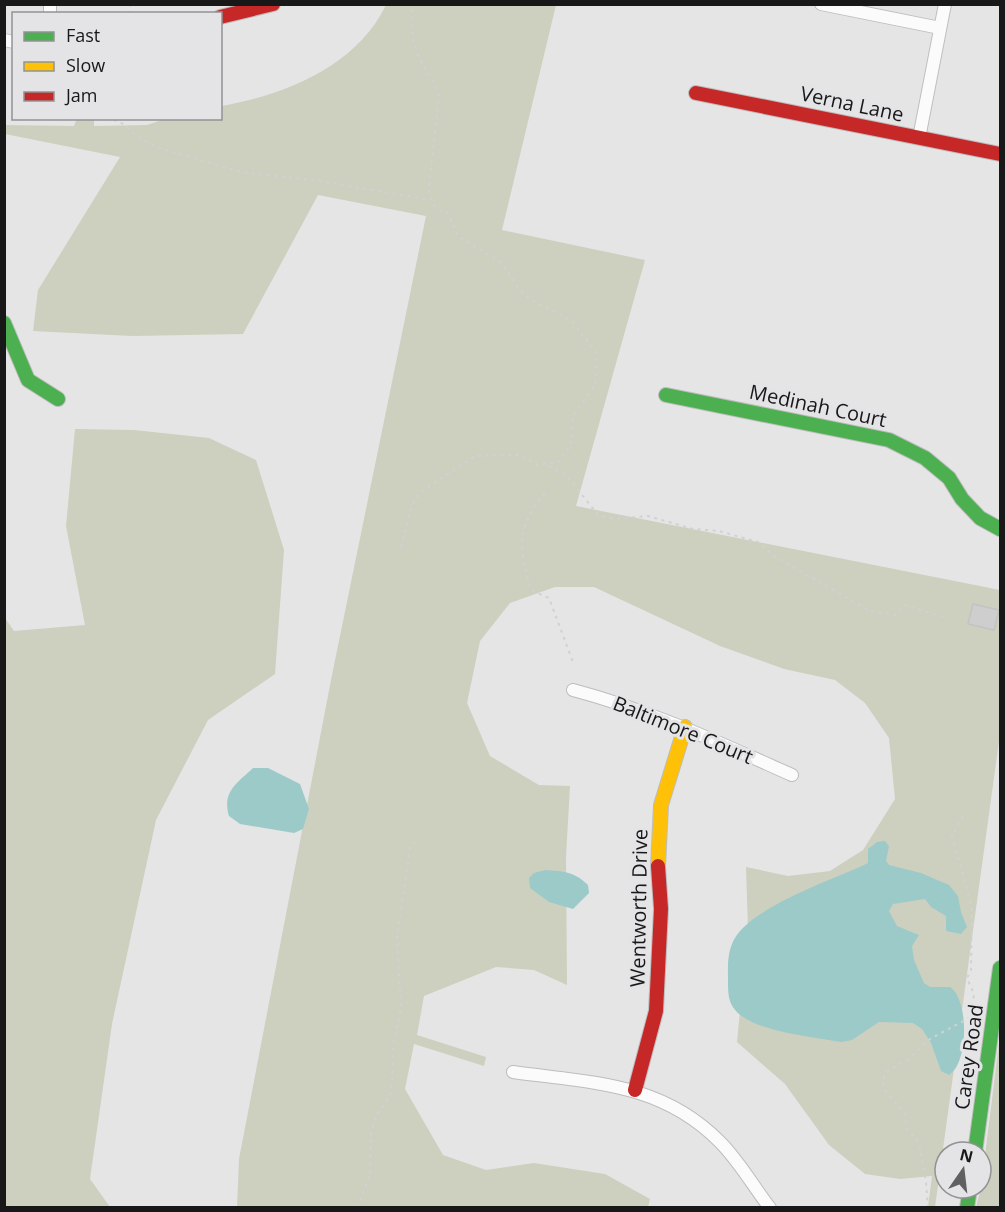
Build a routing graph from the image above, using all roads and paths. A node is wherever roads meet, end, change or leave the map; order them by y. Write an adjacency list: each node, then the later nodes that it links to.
1 (273, 4): 5 (street)
2 (413, 4): 11 (path)
3 (821, 4): 6 (street)
4 (945, 4): 6 (street)
5 (222, 17)
6 (940, 28): 9 (street)
7 (696, 93): 9 (street, Verna Lane)
8 (112, 120): 11 (path)
9 (919, 138): 10 (street, Verna Lane)
10 (1000, 154)
11 (430, 200): 15 (path)
12 (4, 323): 14 (street)
13 (666, 395): 17 (street, Medinah Court)
14 (58, 399)
15 (546, 465): 18 (path); 19 (path)
16 (545, 493): 20 (path)
17 (1000, 529)
18 (401, 547)
19 (947, 618)
20 (574, 665)
21 (573, 690): 22 (street, Baltimore Court)
22 (685, 727): 23 (street, Baltimore Court); 28 (street, Wentworth Drive)
23 (792, 775)
24 (963, 816): 32 (path)
25 (415, 841): 30 (path)
26 (1000, 968): 29 (street, Carey Road)
27 (513, 1072): 28 (street)
28 (635, 1090): 31 (street)
29 (977, 1140)
30 (358, 1208)
31 (770, 1208)
32 (928, 1208)

